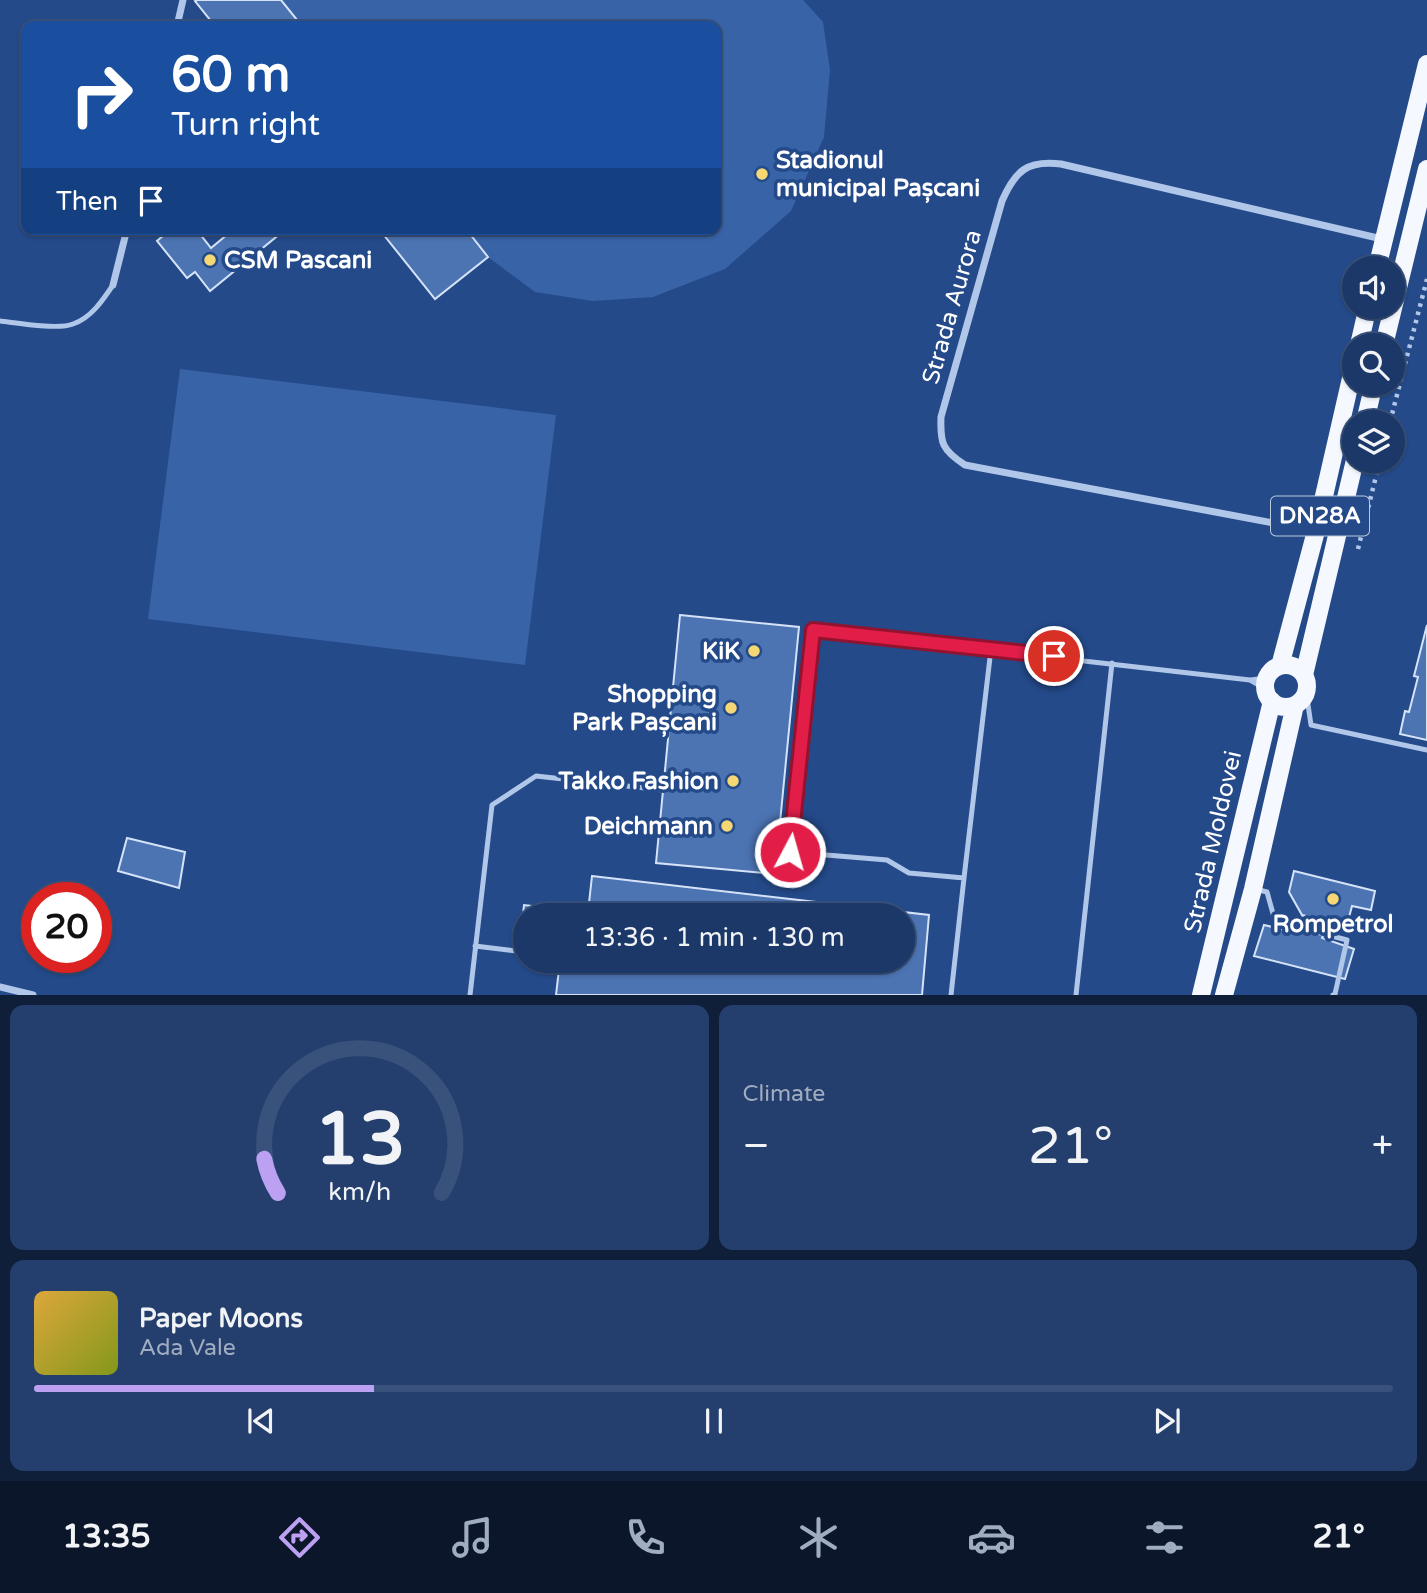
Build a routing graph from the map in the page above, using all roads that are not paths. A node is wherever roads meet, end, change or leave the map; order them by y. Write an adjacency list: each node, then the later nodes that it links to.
1 (183, 0): 2 (street)
2 (178, 21)
3 (1427, 64): 6 (main road)
4 (1426, 172): 10 (main road)
5 (126, 235): 8 (street)
6 (1383, 239): 7 (main road); 13 (street, Strada Aurora)
7 (1379, 256)
8 (113, 285): 9 (lane)
9 (0, 321)
10 (1387, 333)
11 (1347, 396): 13 (main road, Strada Moldovei / DN28A)
12 (1352, 473): 17 (main road, Strada Moldovei / DN28A)
13 (1316, 531): 16 (main road, Strada Moldovei / DN28A)
14 (991, 649): 15 (lane); 20 (lane); 20 (lane)
15 (1112, 663): 16 (lane); 28 (lane)
16 (1267, 683): 17 (main road); 17 (main road); 29 (main road, Strada Moldovei / DN28A)
17 (1301, 690): 18 (lane); 21 (main road, Strada Moldovei / DN28A)
18 (1427, 750)
19 (663, 790): 22 (lane)
20 (964, 878): 27 (lane)
21 (1253, 889): 30 (main road, Strada Moldovei / DN28A); 31 (lane)
22 (475, 946): 23 (lane); 26 (lane)
23 (513, 951)
24 (0, 987): 25 (street)
25 (33, 995)
26 (470, 995)
27 (951, 995)
28 (1076, 995)
29 (1201, 995)
30 (1224, 995)
31 (1333, 995)

